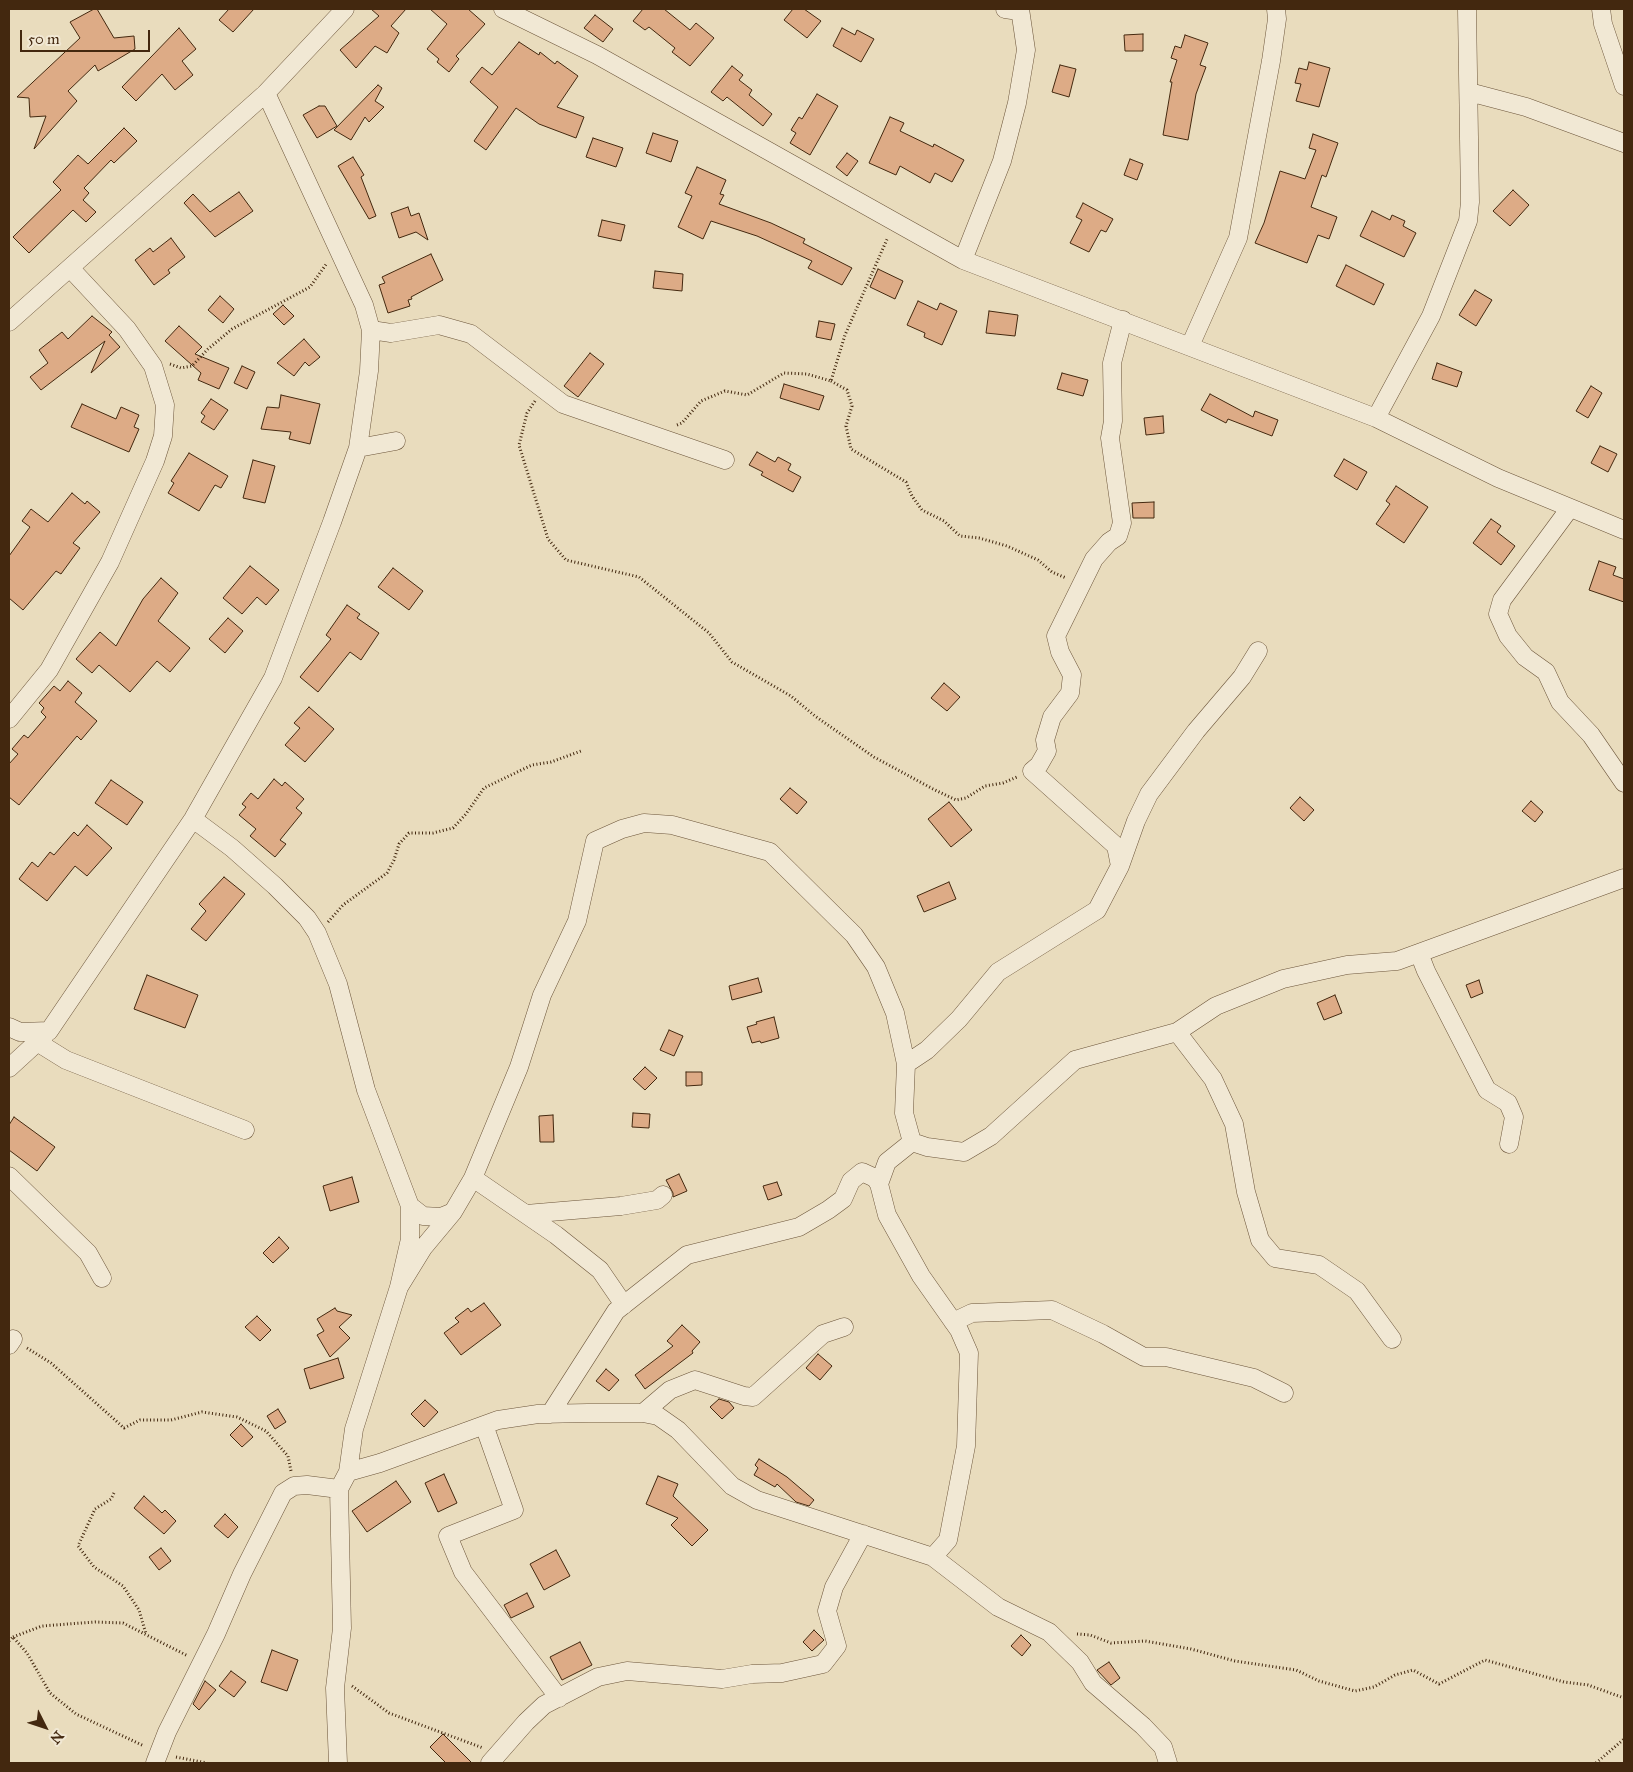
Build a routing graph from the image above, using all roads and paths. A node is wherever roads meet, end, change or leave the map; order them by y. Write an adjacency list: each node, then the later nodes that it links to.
1 (345, 9): 9 (street)
2 (502, 9): 11 (street)
3 (1276, 9): 18 (street)
4 (1467, 9): 8 (street)
5 (1602, 9): 7 (street)
6 (1015, 10): 13 (street)
7 (1624, 86)
8 (1468, 92): 10 (street); 22 (street)
9 (266, 93): 12 (street); 14 (street)
10 (1624, 143)
11 (895, 220): 13 (street); 20 (path)
12 (337, 246): 17 (street); 19 (path)
13 (963, 260): 15 (street)
14 (70, 268): 16 (street); 31 (street)
15 (1123, 320): 18 (street); 29 (street)
16 (9, 322)
17 (371, 330): 21 (street); 25 (street)
18 (1190, 346): 22 (street)
19 (164, 361)
20 (831, 381): 23 (path); 29 (path)
21 (544, 388): 23 (street); 33 (path)
22 (1376, 418): 27 (street)
23 (652, 434): 26 (street)
24 (396, 441): 25 (street)
25 (358, 448): 35 (street)
26 (725, 460)
27 (1570, 508): 28 (street); 34 (street)
28 (1624, 530)
29 (1081, 585): 33 (street)
30 (1258, 651): 36 (street)
31 (9, 719)
32 (580, 752): 38 (path)
33 (1032, 771): 36 (street)
34 (1624, 783)
35 (193, 819): 38 (street); 42 (street)
36 (1120, 866): 43 (street)
37 (1624, 878): 39 (street)
38 (317, 933): 52 (street)
39 (1419, 953): 41 (street); 47 (street)
40 (9, 1027): 42 (street)
41 (1177, 1032): 46 (street); 60 (street)
42 (43, 1036): 44 (street); 45 (street)
43 (906, 1064): 46 (street); 49 (street)
44 (9, 1068)
45 (245, 1130)
46 (912, 1142): 50 (street)
47 (1509, 1144)
48 (9, 1176): 55 (street)
49 (473, 1178): 53 (street); 54 (street)
50 (880, 1184): 57 (street); 58 (street)
51 (663, 1195): 54 (street)
52 (410, 1206): 53 (street); 56 (street)
53 (453, 1212): 56 (street)
54 (526, 1214): 57 (street)
55 (102, 1278)
56 (399, 1287): 66 (street)
57 (624, 1305): 64 (street)
58 (953, 1322): 62 (street); 71 (street)
59 (844, 1327): 63 (street)
60 (1392, 1339)
61 (11, 1342): 67 (path)
62 (1284, 1393)
63 (643, 1413): 64 (street); 70 (street)
64 (550, 1414): 65 (street)
65 (484, 1425): 66 (street); 78 (street)
66 (348, 1472): 68 (street)
67 (294, 1486): 68 (street); 76 (street)
68 (339, 1490): 77 (street)
69 (114, 1493): 73 (path)
70 (863, 1534): 71 (street); 78 (street)
71 (933, 1557): 72 (street)
72 (1049, 1632): 79 (path); 85 (street)
73 (146, 1635): 74 (path); 76 (path)
74 (13, 1637): 75 (path); 81 (path)
75 (9, 1641)
76 (202, 1663): 81 (street)
77 (336, 1672): 82 (path); 84 (street)
78 (559, 1698): 82 (street)
79 (1624, 1698)
80 (1624, 1740): 86 (path)
81 (157, 1758): 83 (path)
82 (493, 1761)
83 (207, 1763)
84 (338, 1763)
85 (1168, 1763)
86 (1596, 1763)

